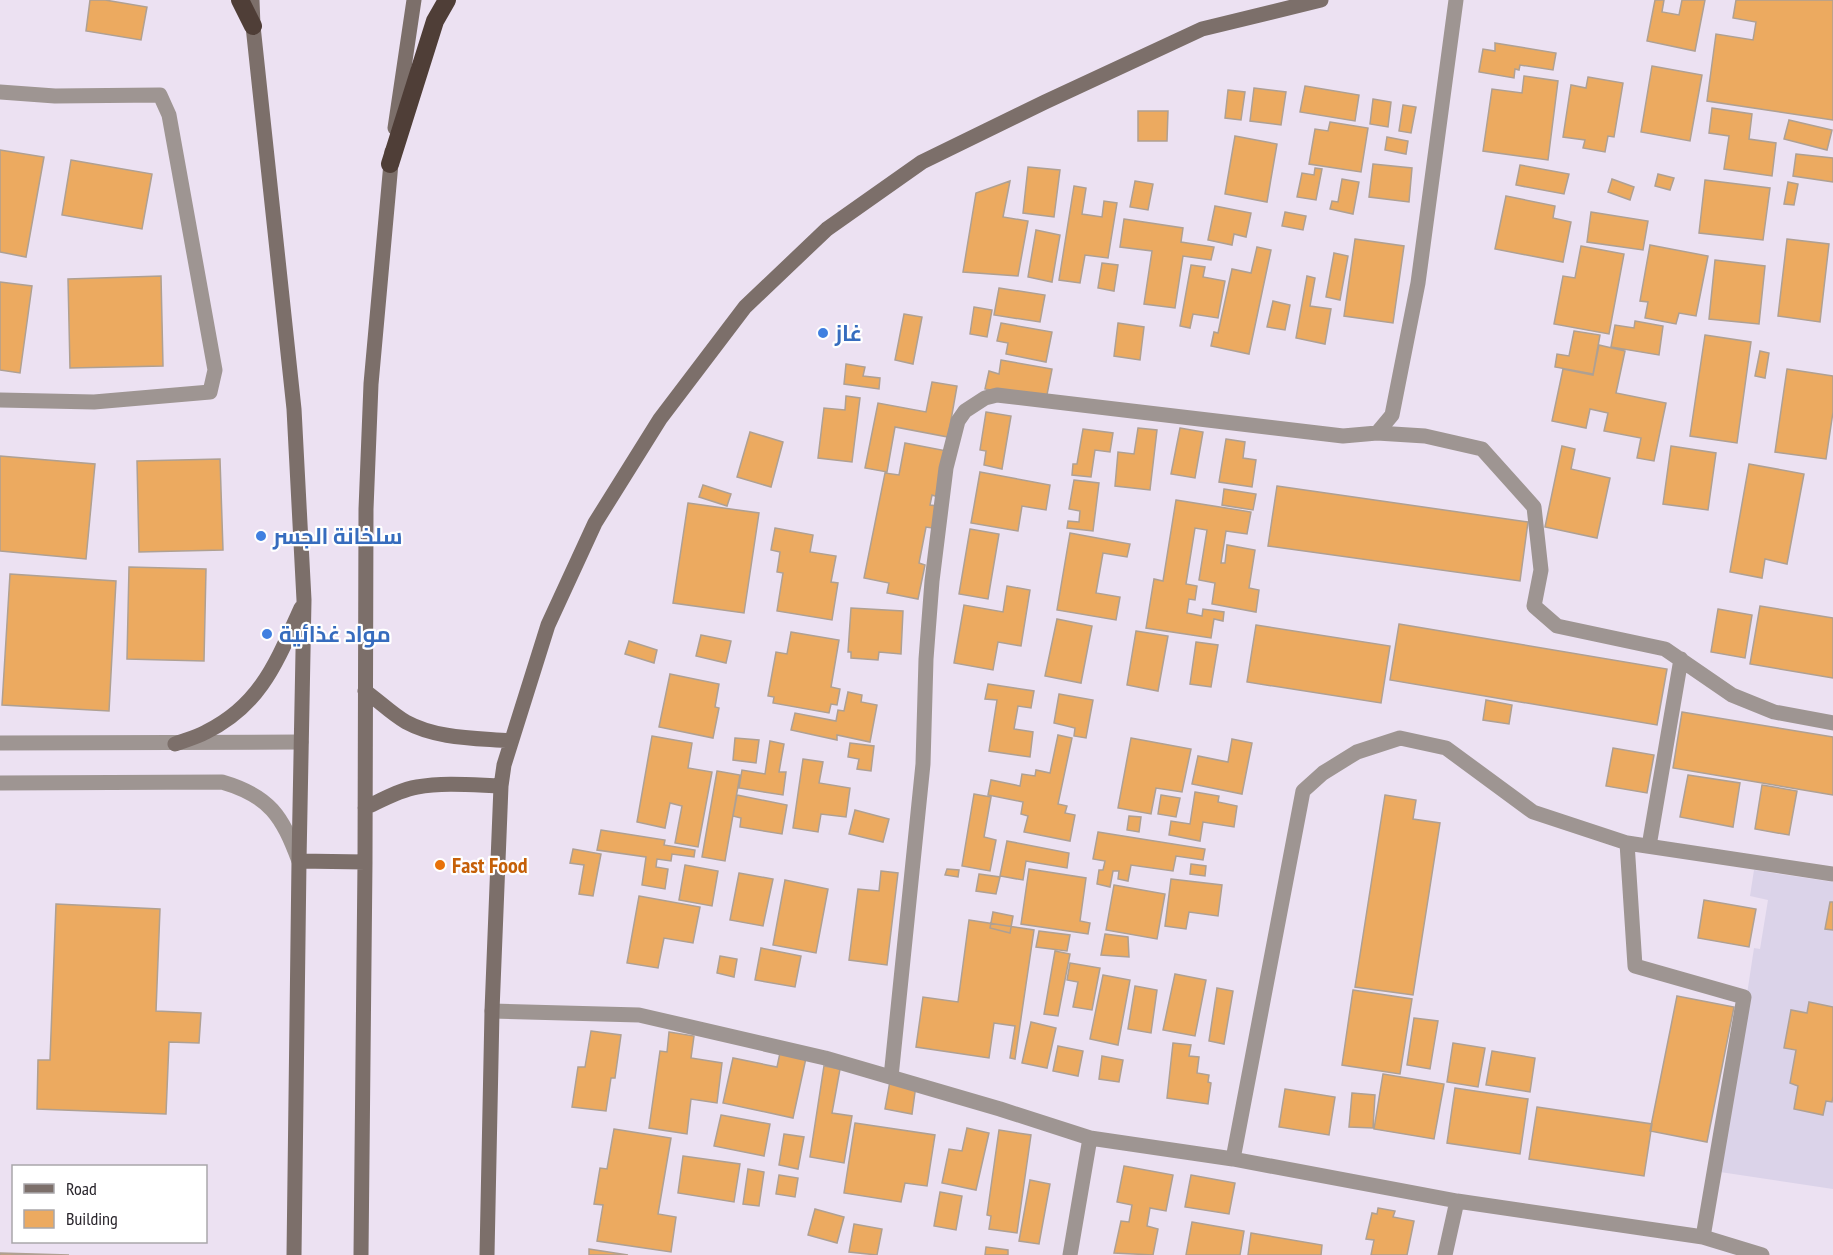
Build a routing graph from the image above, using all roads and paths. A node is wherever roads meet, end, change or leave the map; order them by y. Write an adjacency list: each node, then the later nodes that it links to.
1 (240, 0): 7 (highway)
2 (252, 0): 7 (main road)
3 (414, 0): 9 (main road)
4 (447, 0): 9 (highway)
5 (1321, 0): 16 (main road)
6 (1456, 0): 11 (street)
7 (253, 26): 12 (main road)
8 (0, 92): 10 (street)
9 (390, 164): 14 (main road)
10 (0, 400)
11 (1377, 433): 13 (street); 29 (street)
12 (304, 600): 17 (main road); 19 (main road)
13 (1681, 659): 15 (street); 24 (street)
14 (366, 691): 16 (main road); 22 (main road)
15 (1833, 723)
16 (510, 741): 21 (main road)
17 (301, 742): 19 (street); 25 (main road)
18 (0, 743): 19 (street)
19 (176, 744)
20 (0, 783): 25 (street)
21 (501, 786): 22 (main road); 28 (main road)
22 (365, 808): 26 (main road)
23 (1627, 843): 24 (street); 31 (street); 33 (street)
24 (1649, 846): 27 (street)
25 (299, 861): 26 (main road); 34 (main road)
26 (365, 862): 35 (main road)
27 (1833, 874)
28 (492, 1011): 29 (street); 36 (main road)
29 (891, 1077): 30 (street)
30 (1090, 1138): 31 (street); 37 (street)
31 (1233, 1159): 32 (street)
32 (1456, 1201): 33 (street); 38 (street)
33 (1703, 1237): 39 (street)
34 (294, 1255)
35 (361, 1255)
36 (487, 1255)
37 (1070, 1255)
38 (1445, 1255)
39 (1762, 1255)

